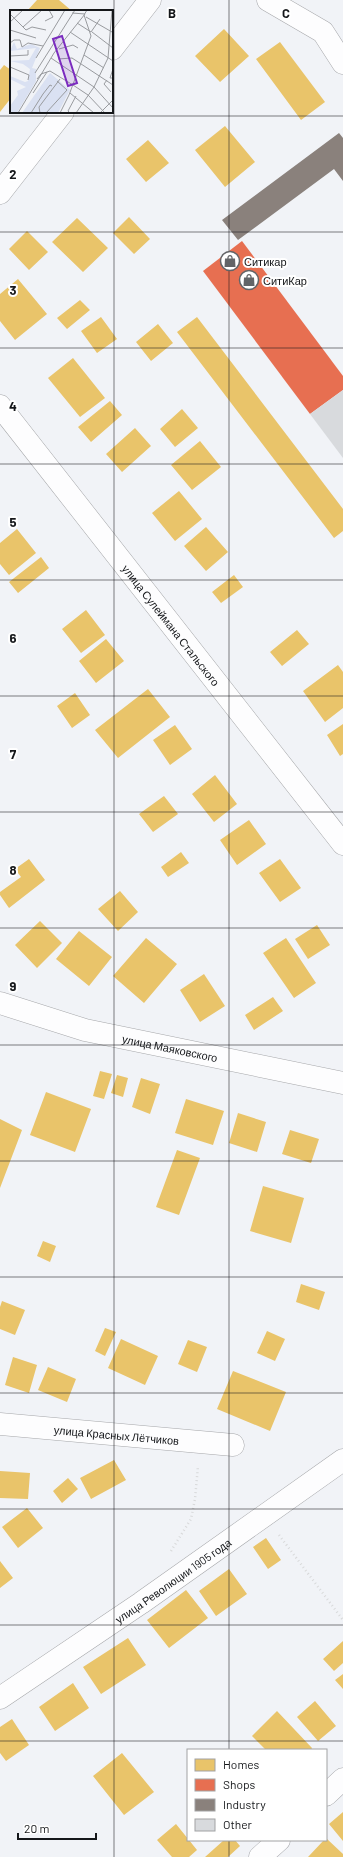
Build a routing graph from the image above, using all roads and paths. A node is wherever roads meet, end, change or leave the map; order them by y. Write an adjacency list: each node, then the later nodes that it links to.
1 (150, 0): 3 (street)
2 (268, 0): 4 (street)
3 (113, 48)
4 (343, 64)
5 (62, 113): 6 (street)
6 (0, 193)
7 (0, 406): 8 (street, улица Сулеймана Стальского)
8 (343, 844)
9 (0, 1003): 10 (street, улица Маяковского)
10 (343, 1083)
11 (0, 1424): 12 (street, улица Красных Лётчиков)
12 (200, 1442): 13 (street, улица Красных Лётчиков); 16 (path)
13 (233, 1445)
14 (343, 1460): 15 (street, улица Революции 1905 года)
15 (264, 1515): 16 (street, улица Революции 1905 года); 17 (path)
16 (168, 1583): 18 (street, улица Революции 1905 года)
17 (343, 1620)
18 (0, 1698)
19 (343, 1779): 20 (street)
20 (327, 1794)
21 (278, 1841): 22 (street)
22 (260, 1857)

